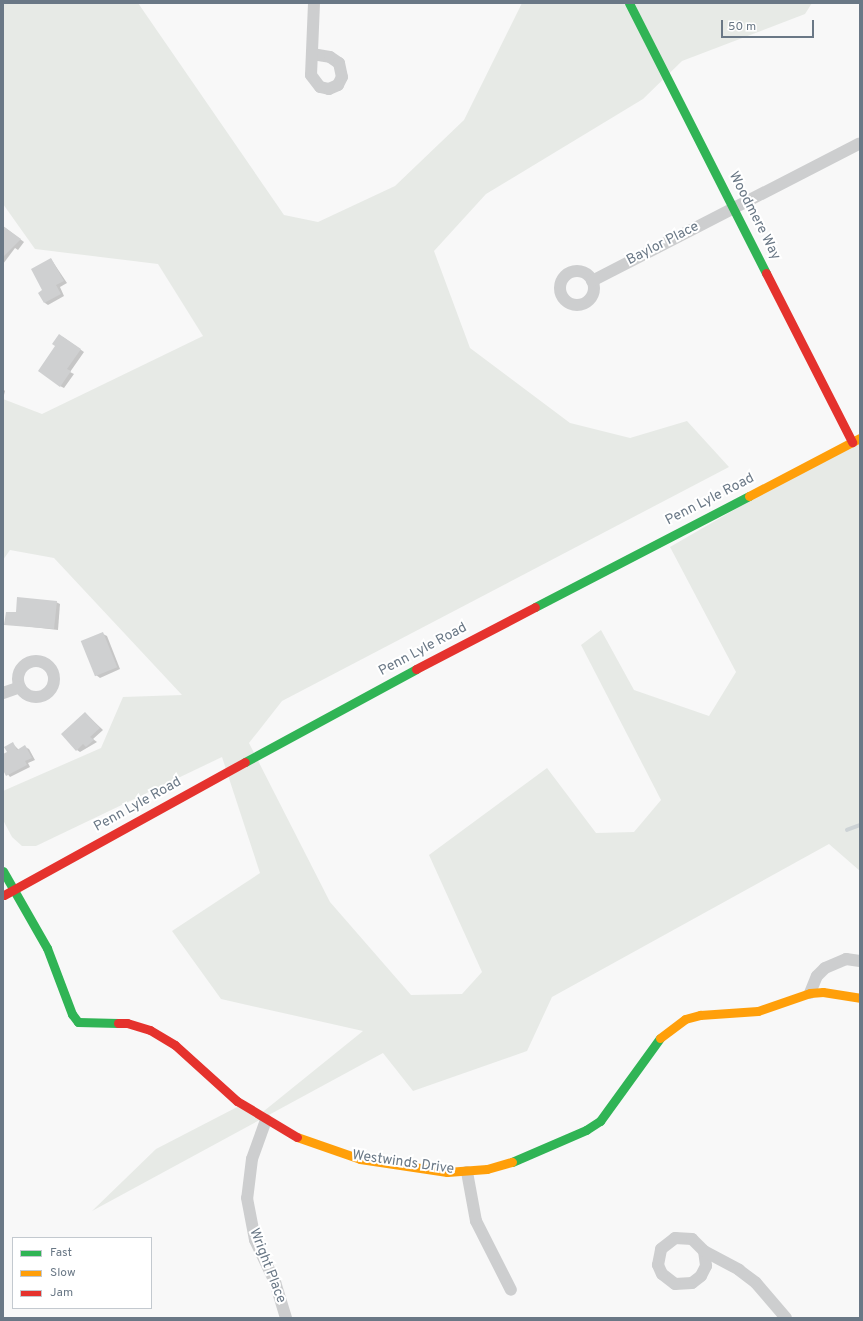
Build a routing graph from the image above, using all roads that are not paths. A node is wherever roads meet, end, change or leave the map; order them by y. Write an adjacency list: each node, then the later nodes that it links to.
1 (314, 3): 3 (street)
2 (628, 3): 5 (street, Woodmere Way)
3 (312, 54)
4 (860, 143): 5 (street, Baylor Place)
5 (735, 208): 6 (street, Baylor Place); 7 (street, Woodmere Way)
6 (592, 281)
7 (856, 440): 11 (street, Penn Lyle Road)
8 (20, 687): 9 (street)
9 (3, 693)
10 (3, 871): 11 (street)
11 (13, 889): 12 (street, Penn Lyle Road); 16 (street, Westwinds Drive)
12 (3, 895)
13 (860, 961): 14 (street)
14 (810, 993): 15 (street, Westwinds Drive); 17 (street, Westwinds Drive)
15 (860, 998)
16 (266, 1120): 17 (street, Westwinds Drive); 20 (street, Wright Place)
17 (467, 1172): 19 (street)
18 (704, 1251): 21 (street)
19 (511, 1290)
20 (286, 1318)
21 (786, 1318)

